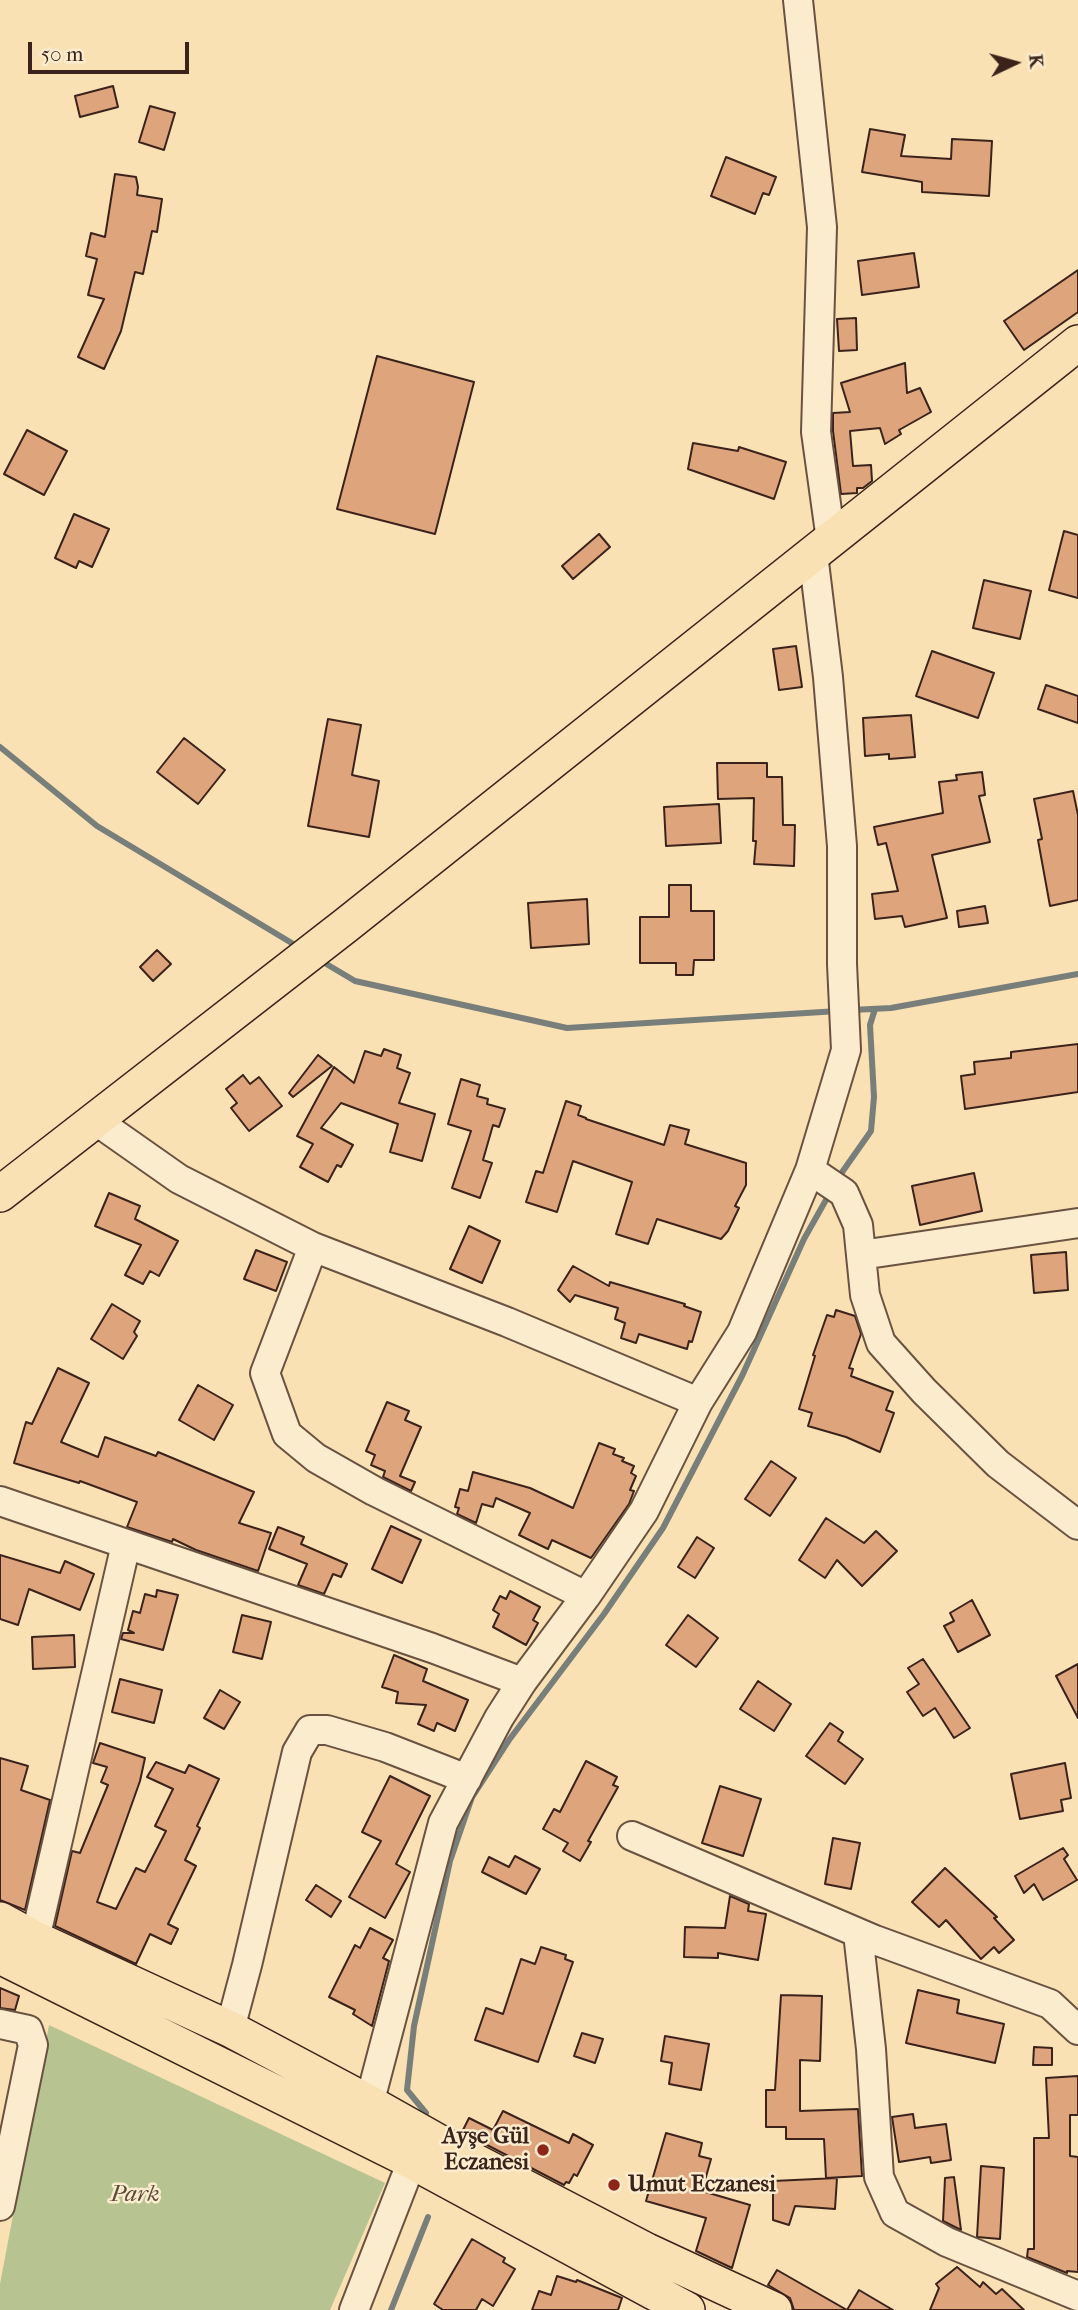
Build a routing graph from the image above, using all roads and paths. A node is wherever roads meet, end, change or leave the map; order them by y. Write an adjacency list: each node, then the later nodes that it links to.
1 (798, 0): 3 (street)
2 (1078, 344): 3 (main road)
3 (822, 547): 4 (main road); 5 (street)
4 (95, 1120): 6 (main road); 8 (street)
5 (826, 1180): 9 (street); 10 (street)
6 (0, 1194)
7 (1078, 1223): 9 (street)
8 (313, 1247): 10 (street); 14 (street)
9 (861, 1255): 12 (street)
10 (698, 1402): 14 (street)
11 (0, 1501): 13 (street)
12 (1078, 1525)
13 (126, 1544): 15 (street); 20 (street)
14 (586, 1596): 15 (street)
15 (522, 1682): 16 (street)
16 (467, 1779): 23 (street); 25 (street)
17 (632, 1836): 19 (street)
18 (0, 1920): 20 (main road)
19 (858, 1933): 24 (street); 28 (street)
20 (35, 1940): 23 (main road)
21 (0, 1956): 25 (main road)
22 (0, 2024): 27 (street)
23 (230, 2029): 25 (main road)
24 (1078, 2030)
25 (365, 2119): 26 (main road); 31 (main road)
26 (412, 2161): 29 (main road); 30 (street)
27 (1, 2192)
28 (1078, 2296)
29 (671, 2307)
30 (354, 2310)
31 (774, 2310)

